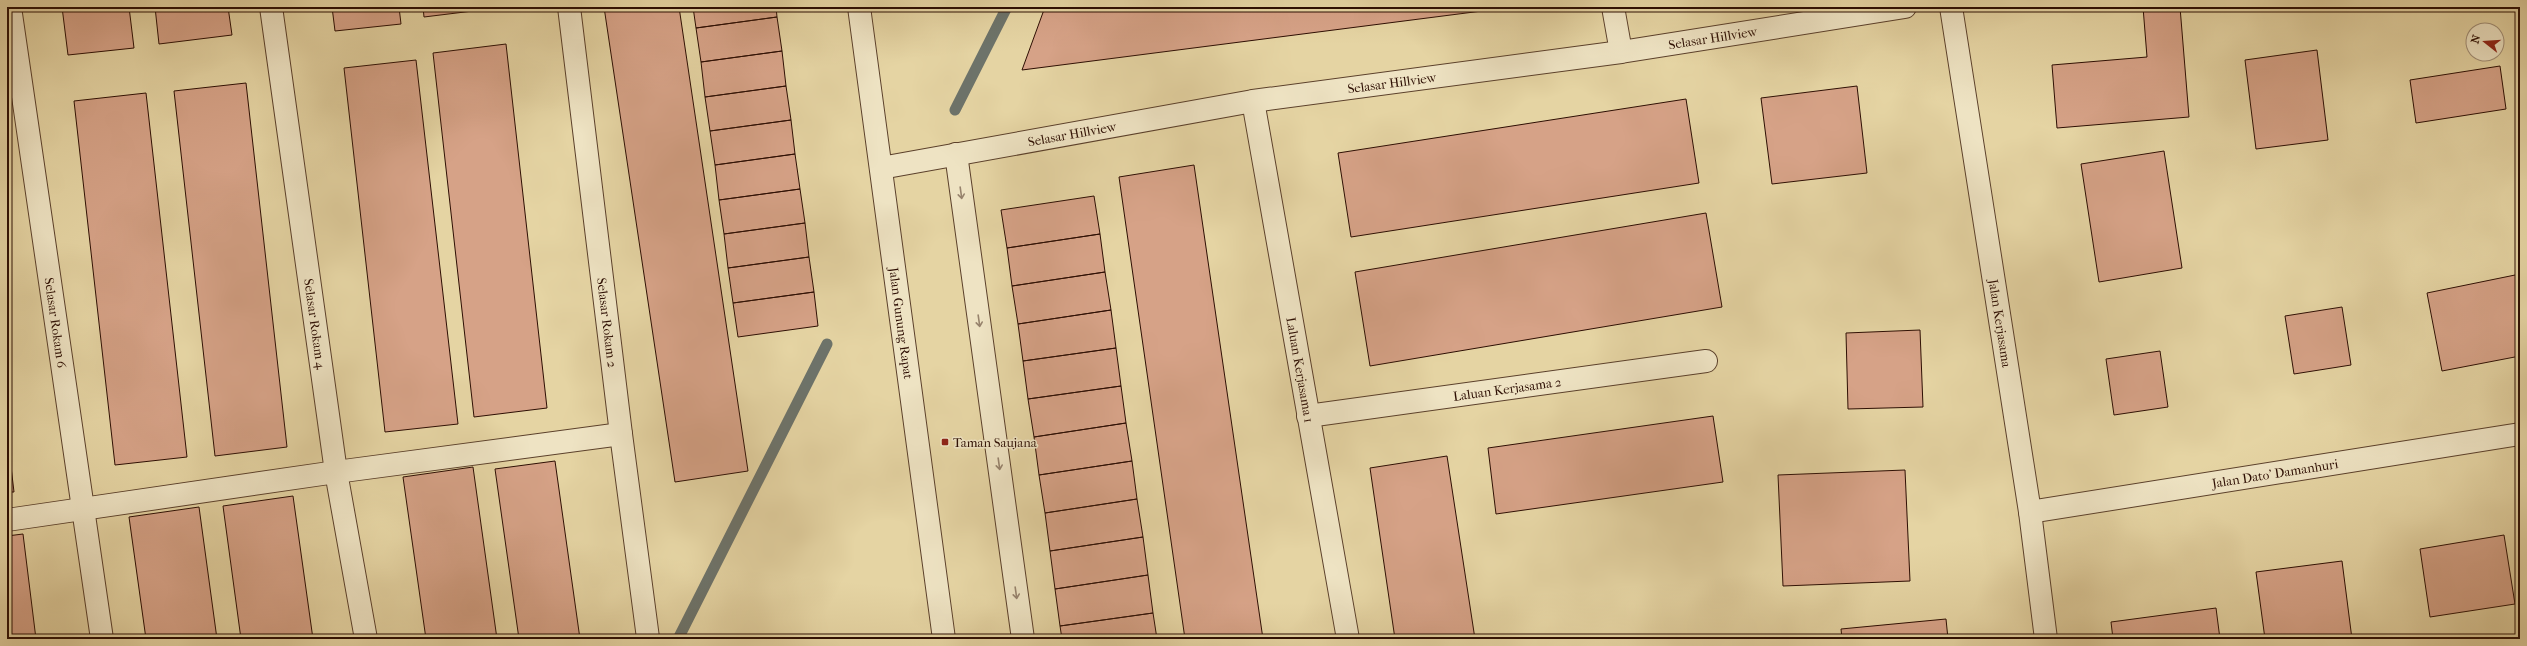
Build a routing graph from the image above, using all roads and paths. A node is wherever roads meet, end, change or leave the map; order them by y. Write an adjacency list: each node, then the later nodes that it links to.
1 (10, 7): 17 (street, Selasar Rokam 6)
2 (272, 7): 16 (street, Selasar Rokam 4)
3 (569, 7): 14 (street, Selasar Rokam 2)
4 (860, 7): 11 (street, Jalan Gunung Rapat)
5 (1613, 7): 8 (street)
6 (1905, 7): 8 (street, Selasar Hillview)
7 (1951, 7): 18 (street, Jalan Kerjasama)
8 (1621, 52): 9 (street, Selasar Hillview)
9 (1253, 101): 10 (street, Selasar Hillview); 13 (street, Laluan Kerjasama 1)
10 (956, 154): 11 (street, Selasar Hillview); 24 (street, one-way to 24)
11 (881, 168): 23 (street, Jalan Gunung Rapat)
12 (1706, 361): 13 (street, Laluan Kerjasama 2)
13 (1308, 416): 25 (street, Laluan Kerjasama 1)
14 (621, 434): 16 (street); 20 (street, Selasar Rokam 2)
15 (2520, 434): 18 (street, Jalan Dato' Damanhuri)
16 (336, 472): 17 (street); 22 (street, Selasar Rokam 4)
17 (84, 508): 19 (street); 21 (street, Selasar Rokam 6)
18 (2030, 512): 26 (street, Jalan Kerjasama)
19 (7, 520)
20 (648, 638)
21 (102, 639)
22 (366, 639)
23 (944, 639)
24 (1023, 639)
25 (1348, 639)
26 (2046, 639)

